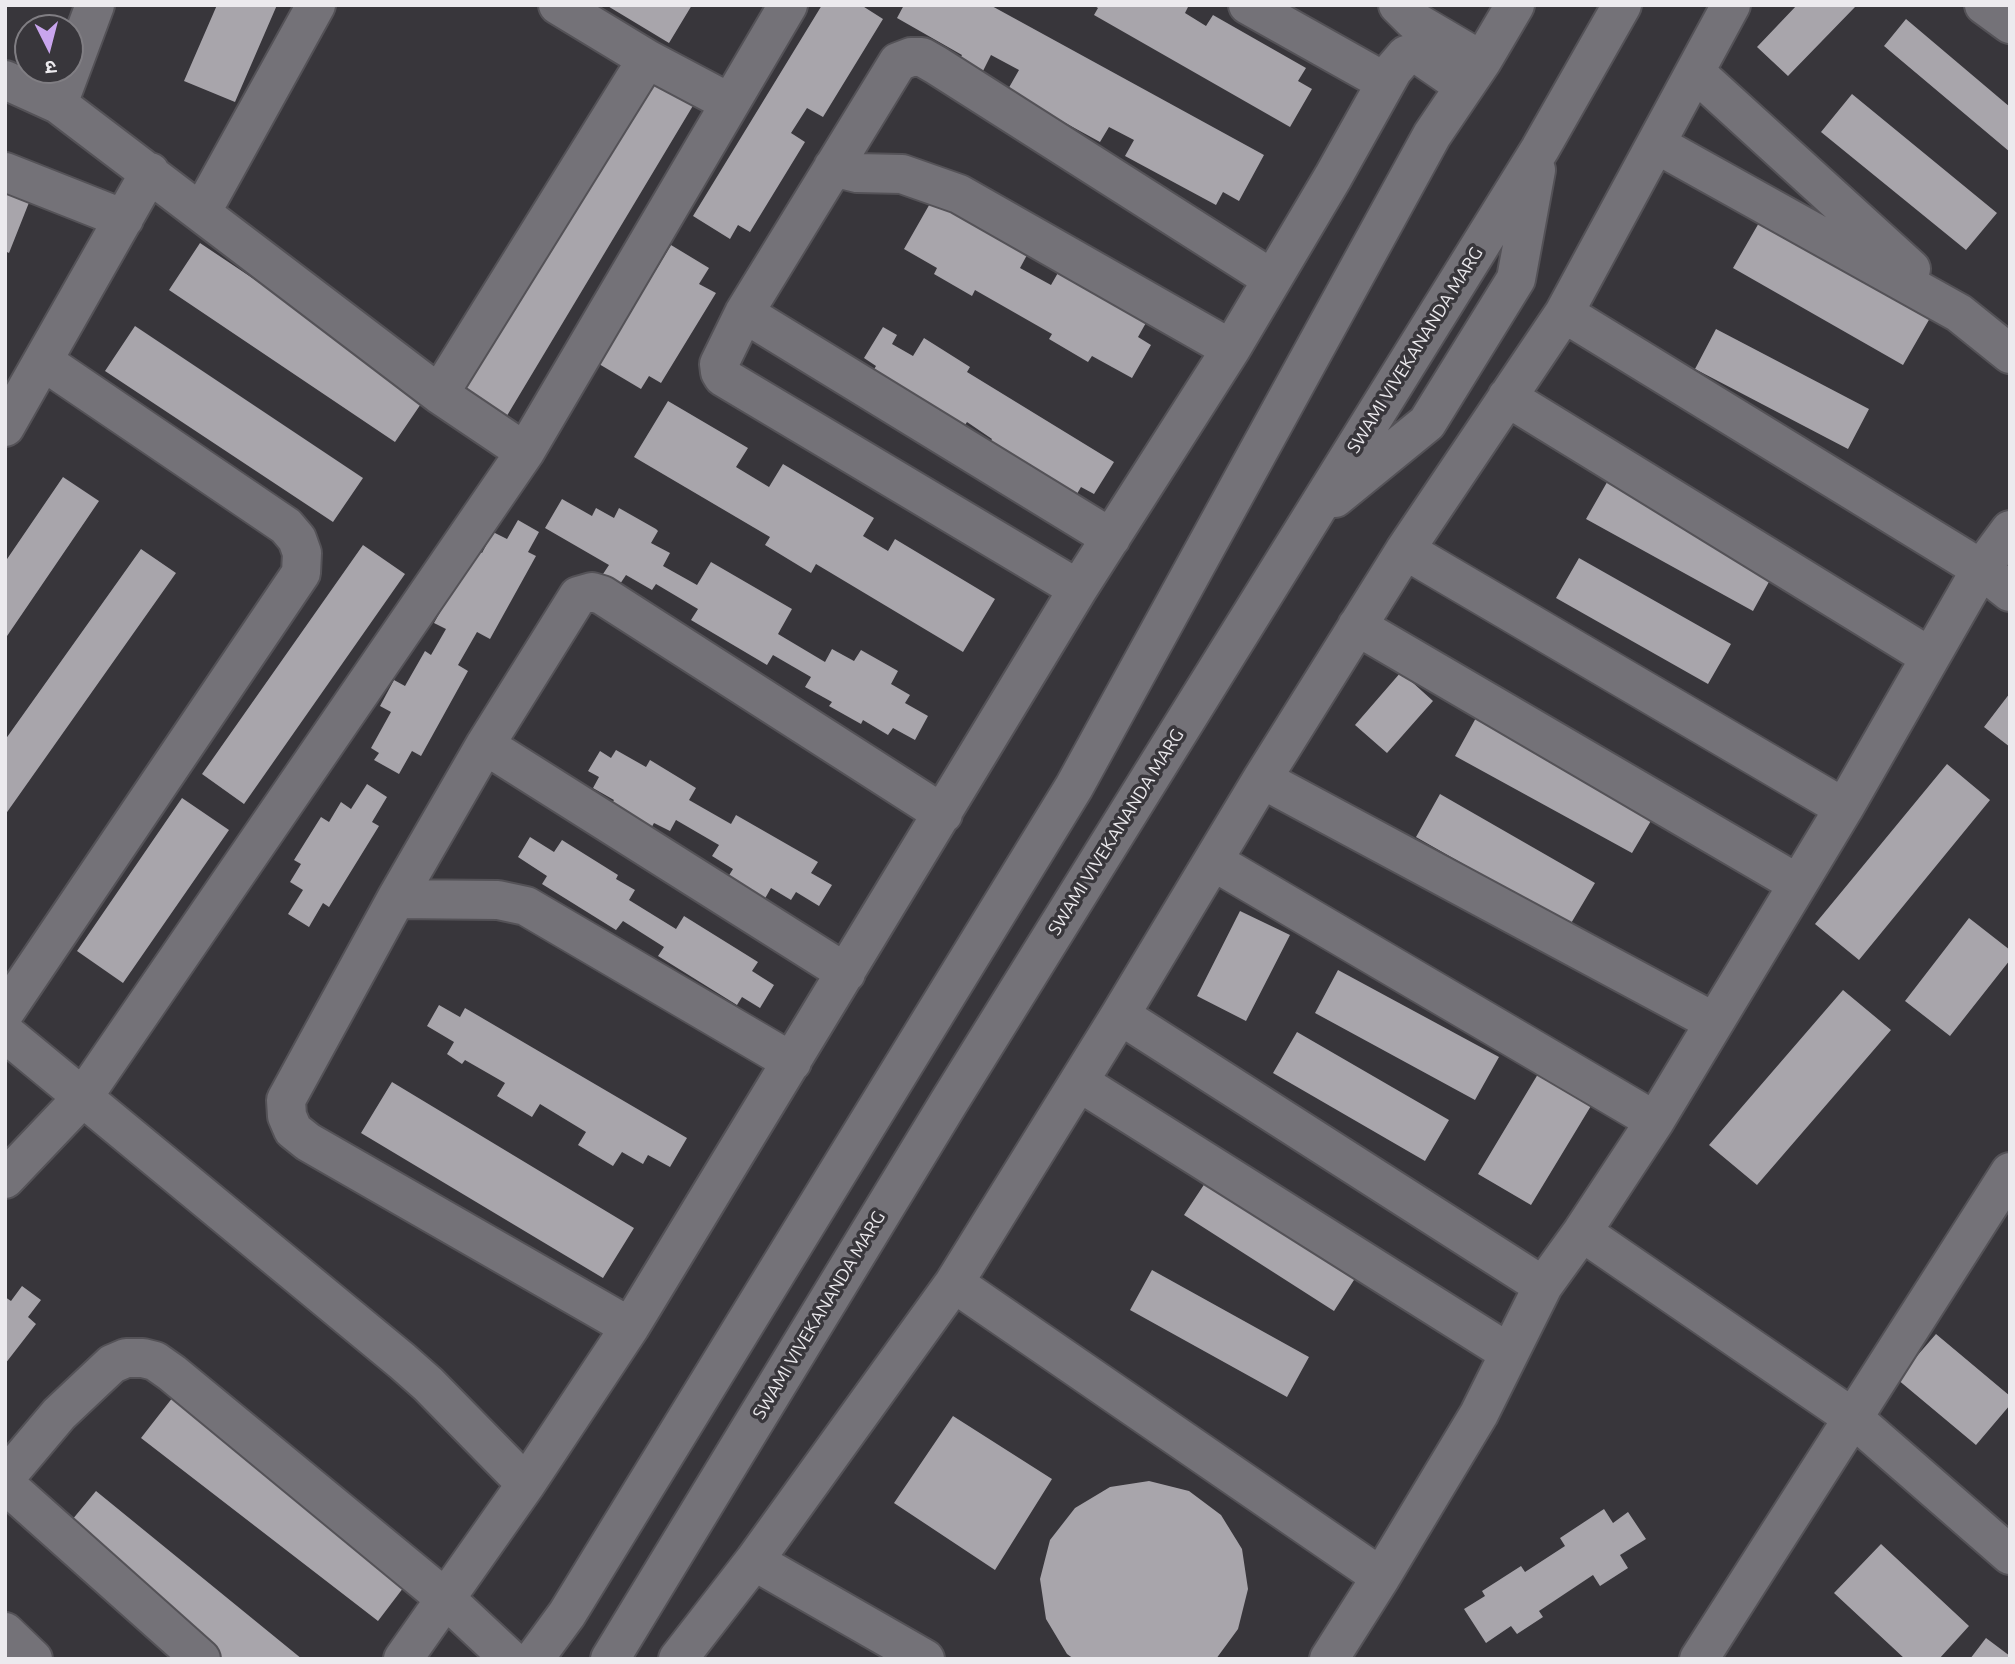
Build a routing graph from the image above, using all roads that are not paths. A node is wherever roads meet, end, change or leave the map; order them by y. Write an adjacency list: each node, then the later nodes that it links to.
1 (95, 5): 18 (street)
2 (316, 5): 23 (street)
3 (558, 5): 12 (street)
4 (788, 5): 17 (street)
5 (1248, 5): 16 (street)
6 (1398, 5): 14 (street)
7 (1515, 5): 14 (street)
8 (1622, 5): 80 (street, SWAMI VIVEKANANDA MARG)
9 (1731, 5): 13 (street)
10 (1984, 5): 11 (street)
11 (2010, 24)
12 (647, 59): 17 (street); 32 (street)
13 (1695, 72): 19 (street); 28 (street)
14 (1473, 73): 16 (street); 79 (street)
15 (5, 80): 18 (street)
16 (1385, 82): 25 (street)
17 (730, 103): 35 (street)
18 (58, 104): 22 (street)
19 (1656, 145): 27 (street); 28 (street)
20 (833, 167): 25 (street); 26 (street); 29 (street)
21 (5, 172): 24 (street)
22 (150, 172): 23 (street); 24 (street)
23 (202, 211): 32 (street)
24 (124, 219): 31 (street)
25 (1272, 279): 29 (street)
26 (744, 313): 37 (street); 40 (street)
27 (1564, 313): 33 (street); 39 (street)
28 (1959, 313): 30 (street)
29 (1231, 349): 37 (street)
30 (2010, 355)
31 (24, 378): 34 (street); 51 (street)
32 (439, 394): 35 (street)
33 (1507, 397): 38 (street); 42 (street)
34 (5, 427)
35 (525, 452): 57 (street)
36 (2010, 530): 39 (street)
37 (1111, 538): 40 (street)
38 (1405, 550): 41 (street); 45 (street)
39 (1995, 580): 42 (street)
40 (1078, 589): 46 (street)
41 (1357, 626): 44 (street); 48 (street)
42 (1930, 657): 45 (street)
43 (485, 745): 46 (street); 49 (street); 50 (street)
44 (1262, 779): 47 (street); 53 (street)
45 (1844, 808): 48 (street)
46 (943, 814): 50 (street)
47 (1213, 861): 52 (street); 58 (street)
48 (1798, 884): 53 (street)
49 (396, 899): 55 (street); 64 (street)
50 (846, 973): 55 (street)
51 (5, 1013)
52 (1120, 1015): 56 (street); 63 (street)
53 (1714, 1022): 58 (street)
54 (5, 1033): 57 (street)
55 (792, 1062): 64 (street)
56 (1079, 1082): 62 (street); 65 (street)
57 (83, 1097): 59 (street); 68 (street)
58 (1656, 1121): 61 (street)
59 (5, 1180)
60 (2003, 1198): 66 (street)
61 (1582, 1233): 63 (street); 66 (street)
62 (954, 1283): 71 (street); 72 (street)
63 (1543, 1286): 65 (street)
64 (630, 1327): 68 (street)
65 (1509, 1353): 72 (street)
66 (1853, 1418): 70 (street); 84 (street)
67 (5, 1478): 73 (street)
68 (526, 1484): 73 (street)
69 (5, 1485): 76 (street)
70 (2010, 1555)
71 (754, 1561): 81 (street); 82 (street)
72 (1381, 1577): 83 (street)
73 (446, 1600): 77 (street); 78 (street)
74 (5, 1632): 75 (street)
75 (33, 1659)
76 (201, 1659)
77 (403, 1659)
78 (510, 1659)
79 (534, 1659)
80 (610, 1659)
81 (678, 1659)
82 (925, 1659)
83 (1329, 1659)
84 (1699, 1659)

